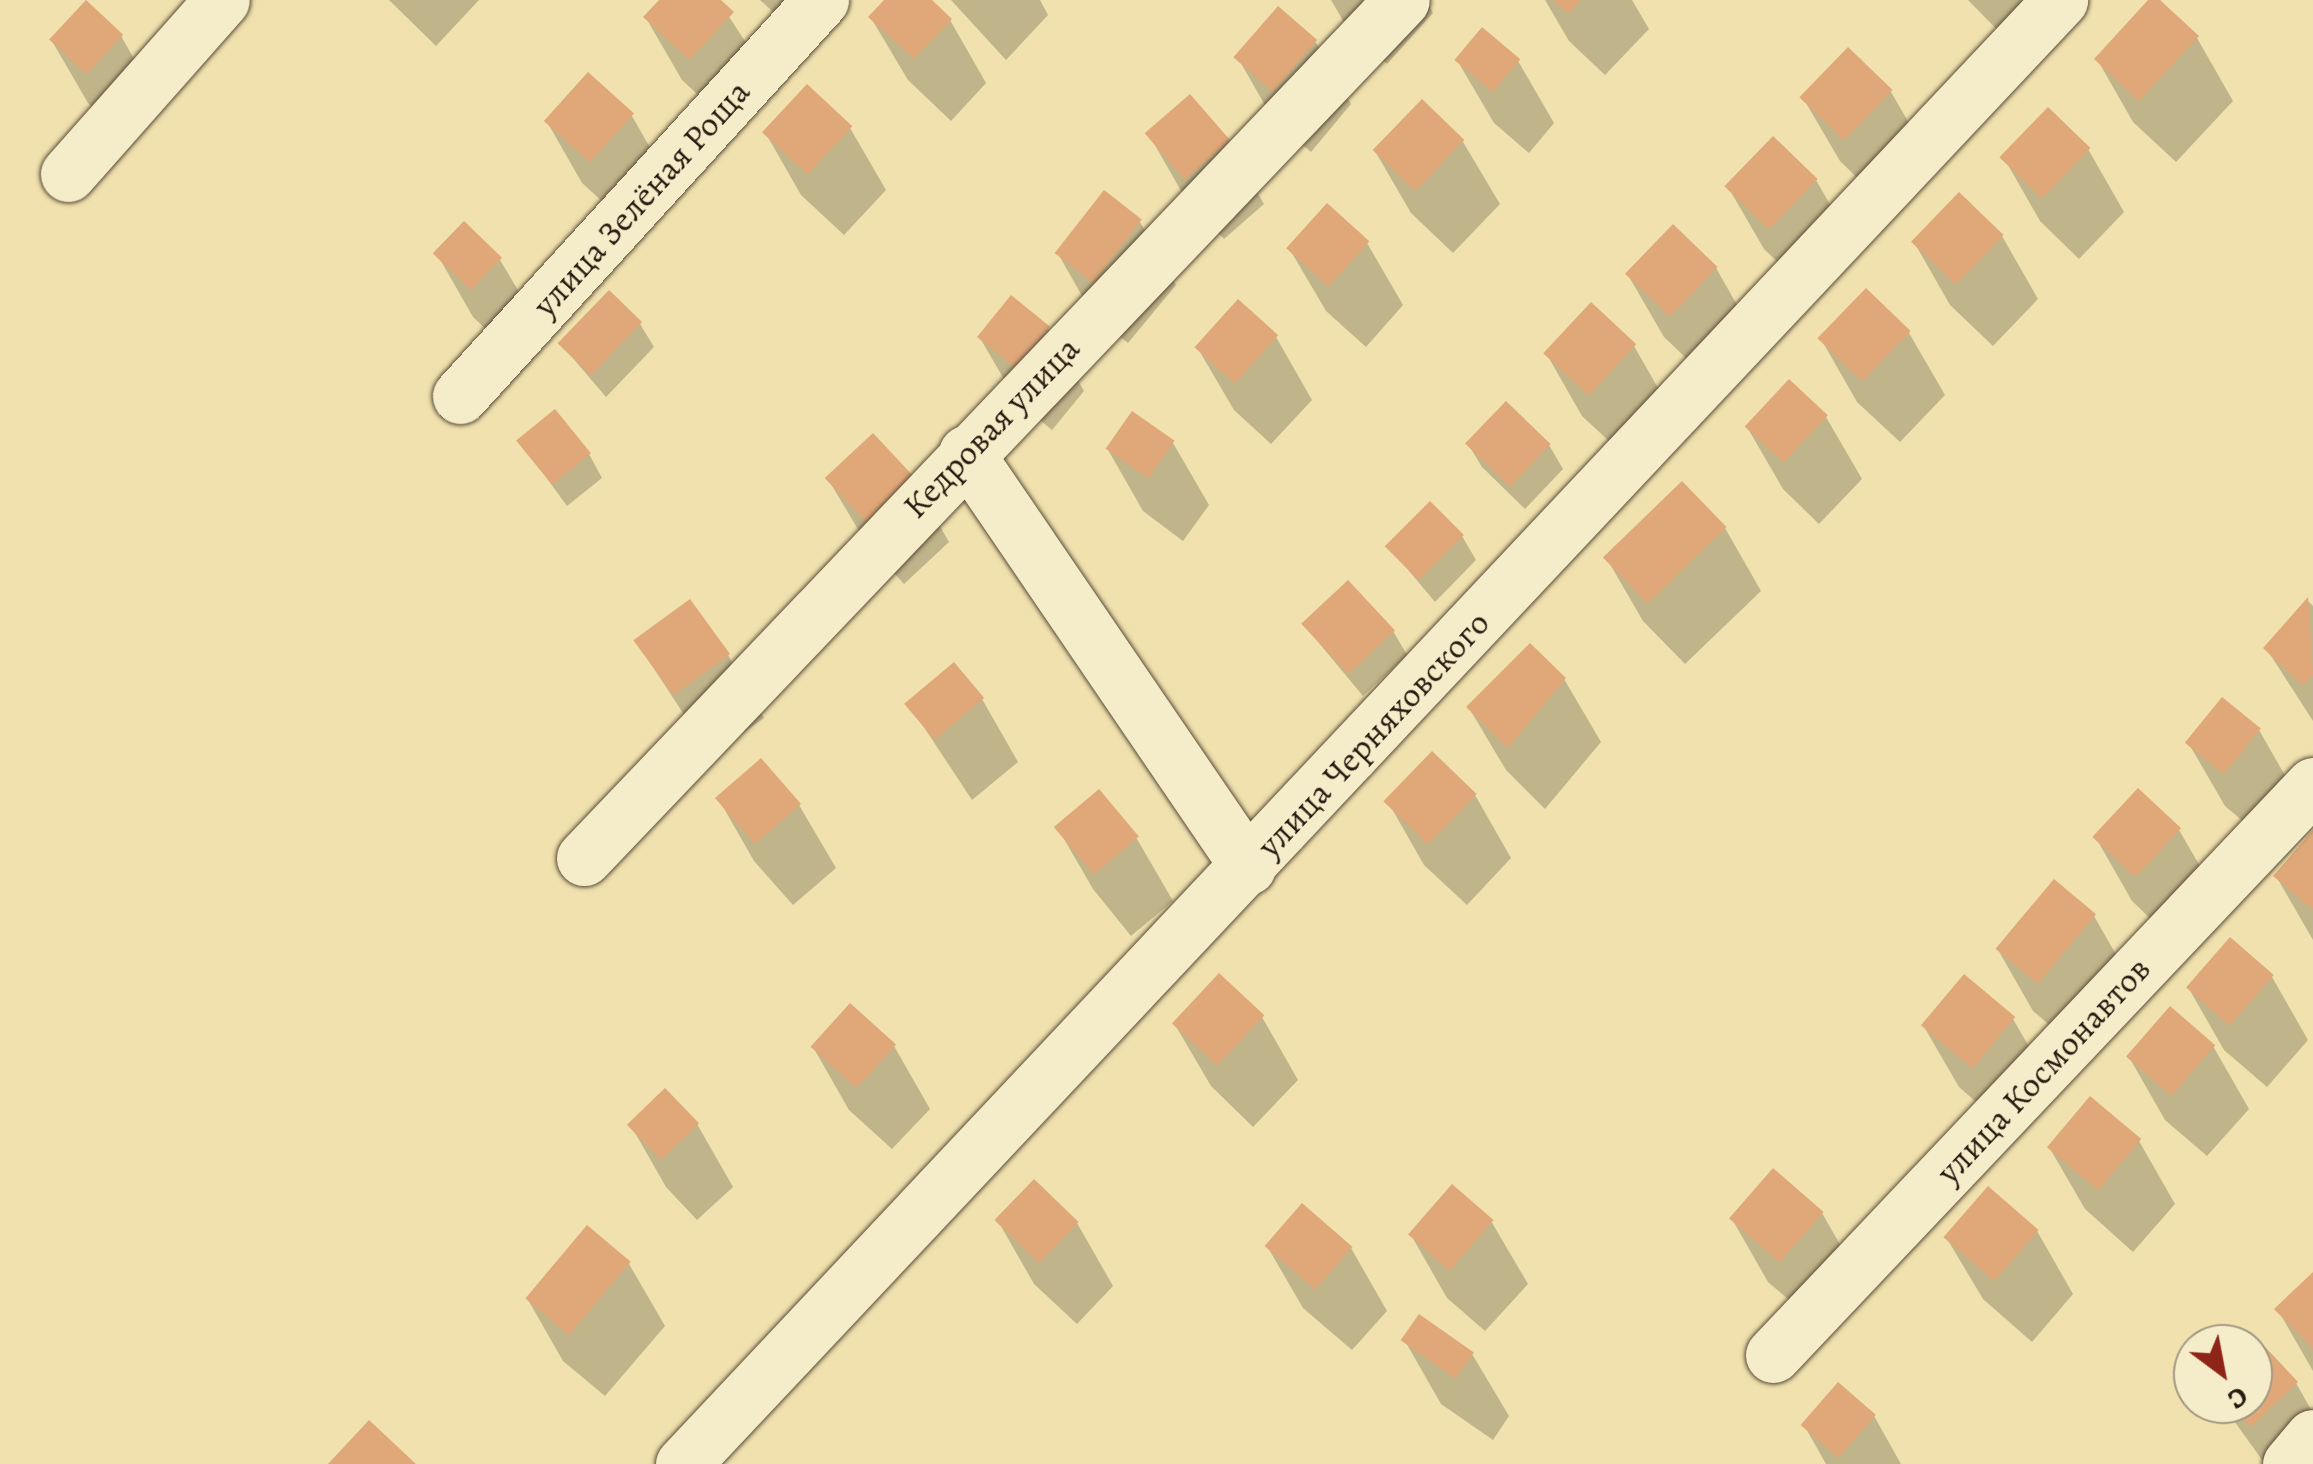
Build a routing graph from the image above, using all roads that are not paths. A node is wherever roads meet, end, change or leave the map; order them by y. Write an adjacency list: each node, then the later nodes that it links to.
1 (222, 0): 5 (street)
2 (821, 0): 6 (street, улица Зелёная Роща)
3 (1402, 0): 7 (street, Кедровая улица)
4 (2060, 0): 10 (street, улица Черняховского)
5 (68, 174)
6 (460, 396)
7 (966, 453): 9 (street, Кедровая улица); 10 (street)
8 (2313, 785): 11 (street, улица Космонавтов)
9 (584, 858)
10 (1248, 868): 13 (street, улица Черняховского)
11 (1773, 1355)
12 (2313, 1436): 14 (street)
13 (682, 1464)
14 (2290, 1464)

